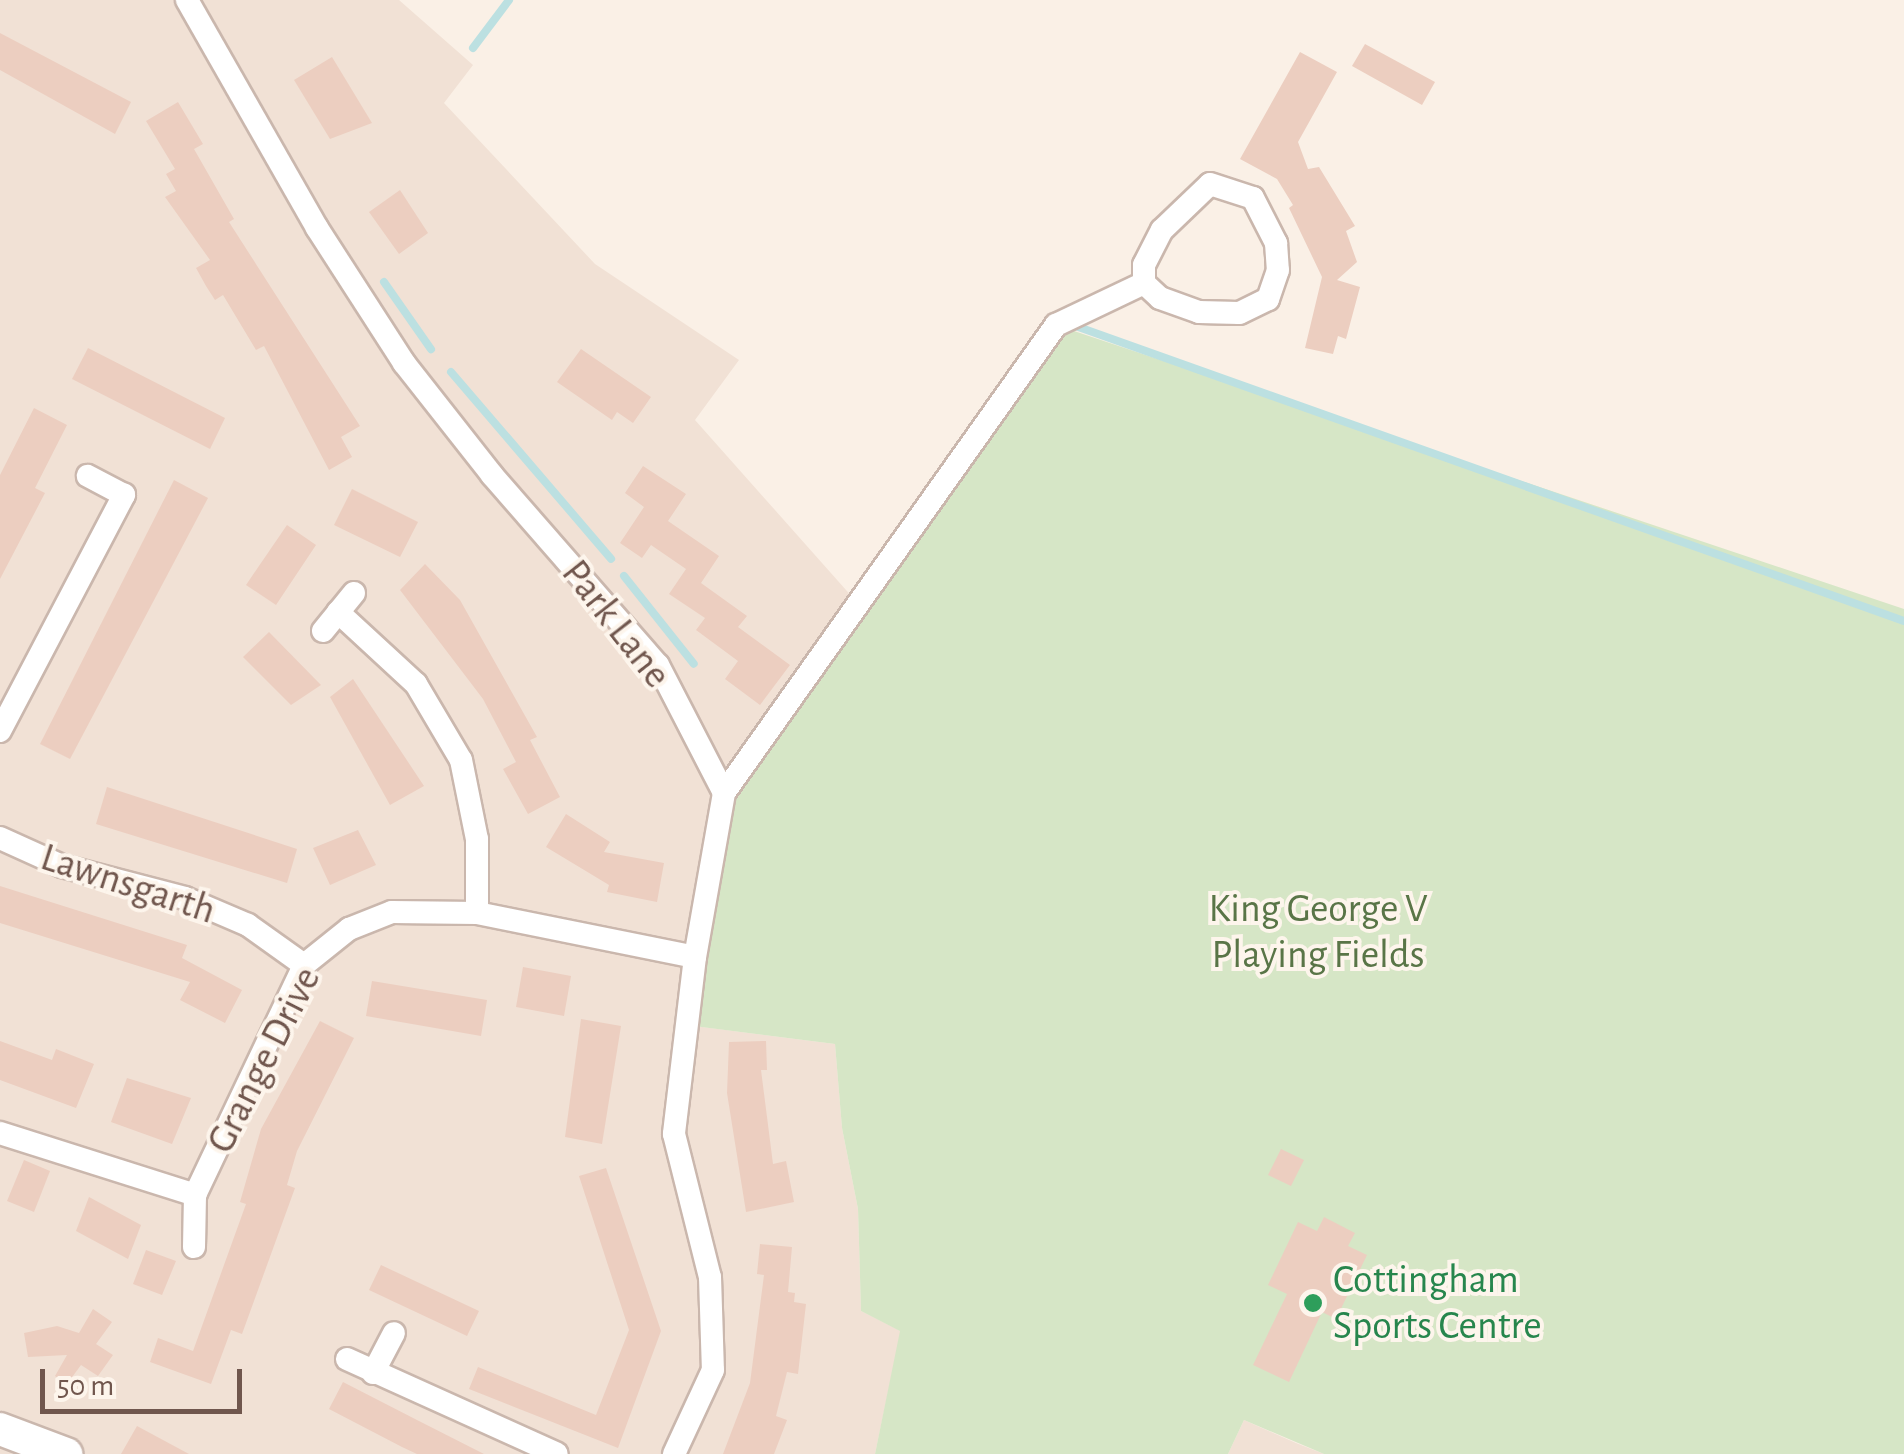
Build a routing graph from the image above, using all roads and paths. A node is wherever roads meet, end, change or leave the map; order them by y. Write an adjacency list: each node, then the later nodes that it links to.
1 (187, 0): 6 (street, Park Lane)
2 (1144, 284): 2 (street); 6 (street)
3 (88, 476): 5 (street)
4 (354, 592): 8 (street)
5 (0, 731)
6 (724, 793): 9 (street)
7 (0, 838): 10 (street, Lawnsgarth)
8 (477, 913): 9 (street, Grange Drive); 10 (street, Grange Drive)
9 (695, 956): 20 (street)
10 (304, 965): 12 (street, Grange Drive)
11 (0, 1133): 12 (street, Grange Drive)
12 (195, 1195): 13 (street, Grange Drive)
13 (194, 1247)
14 (394, 1333): 16 (street)
15 (346, 1359): 16 (street)
16 (373, 1374): 19 (street)
17 (0, 1429): 18 (street)
18 (66, 1454)
19 (557, 1454)
20 (674, 1454)

